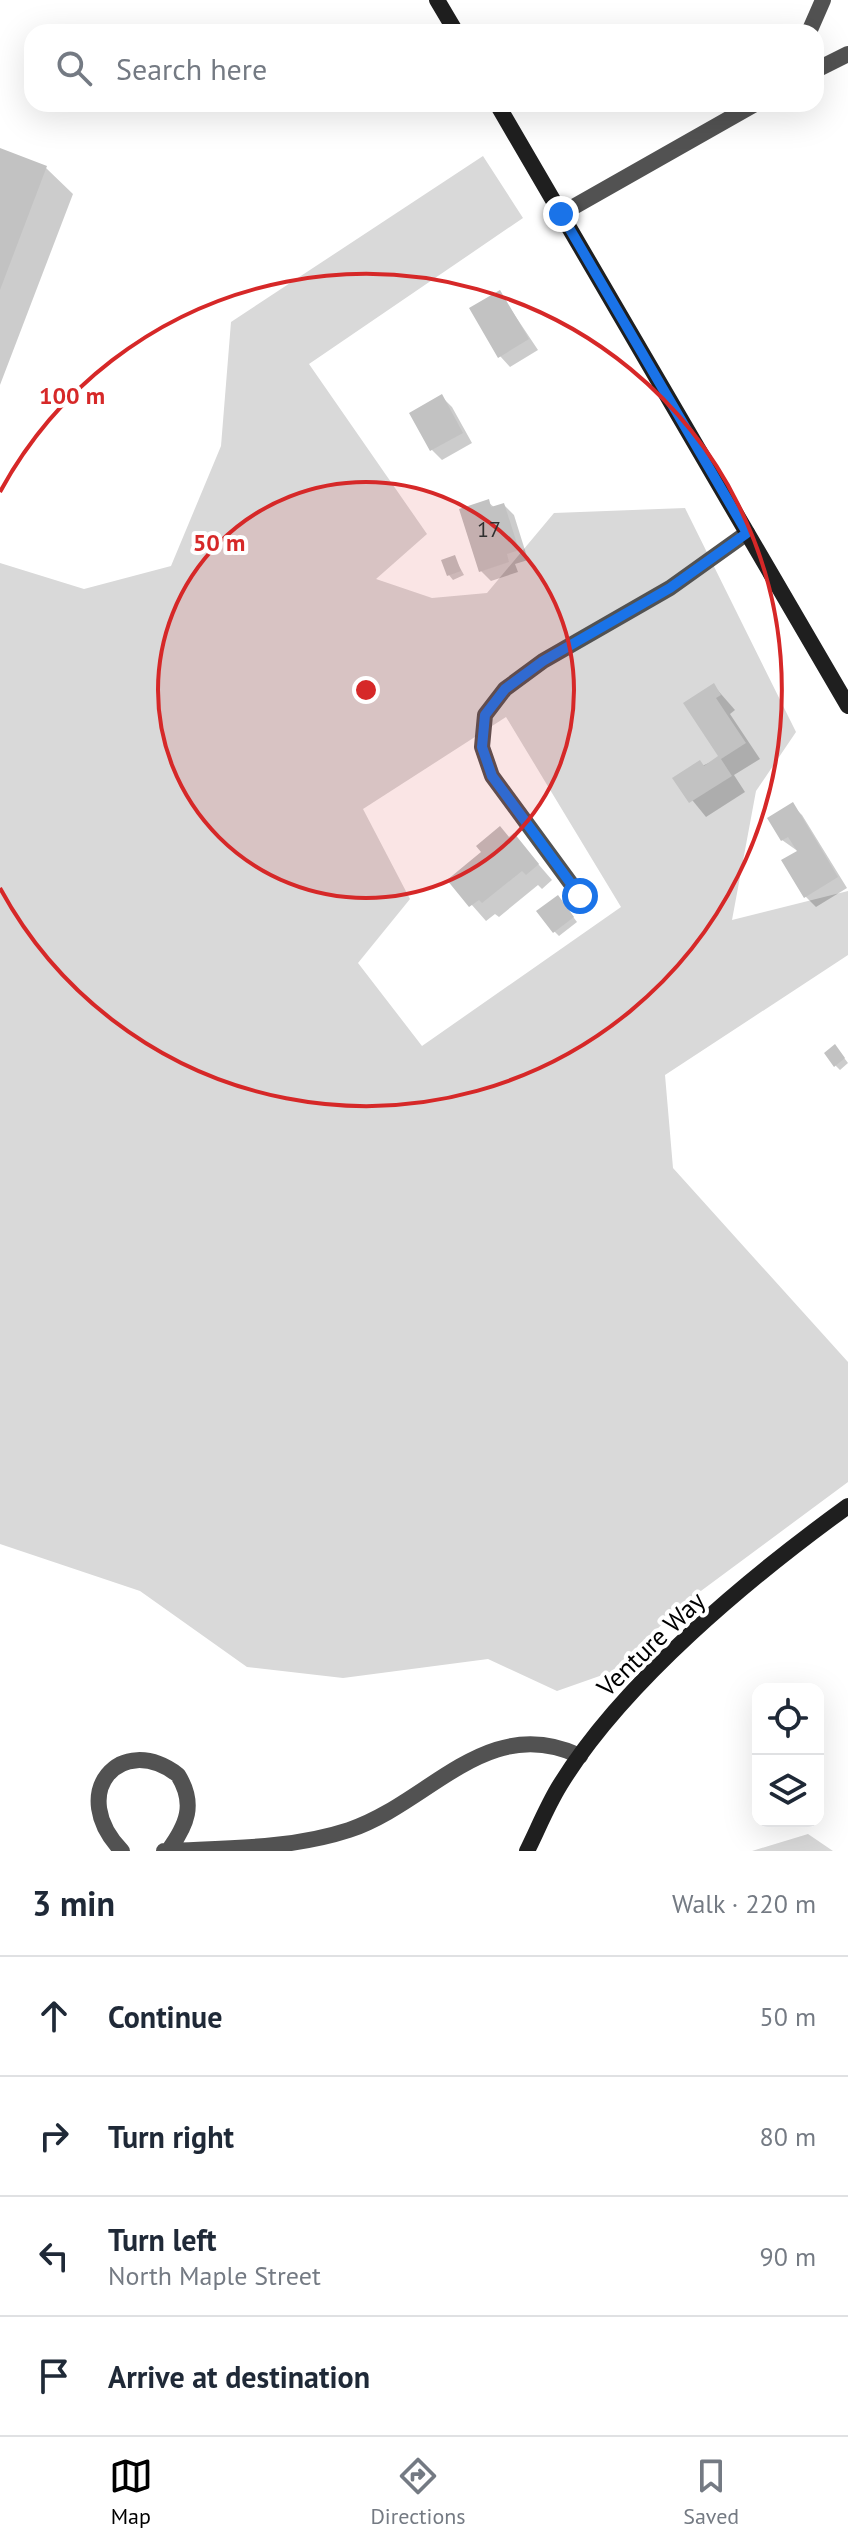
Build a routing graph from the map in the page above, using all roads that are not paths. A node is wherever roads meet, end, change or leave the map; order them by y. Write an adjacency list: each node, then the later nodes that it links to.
1 (437, 0): 3 (main road)
2 (823, 0): 4 (lane)
3 (451, 24)
4 (812, 24)
5 (848, 54): 6 (lane)
6 (824, 66)
7 (502, 112): 9 (main road)
8 (741, 112): 9 (lane)
9 (561, 214): 10 (main road)
10 (747, 533): 11 (main road); 12 (lane)
11 (848, 706)
12 (580, 896)
13 (848, 1506): 14 (main road, Venture Way)
14 (580, 1756): 16 (lane); 17 (main road, Venture Way)
15 (122, 1851): 16 (lane)
16 (166, 1851)
17 (527, 1851)

